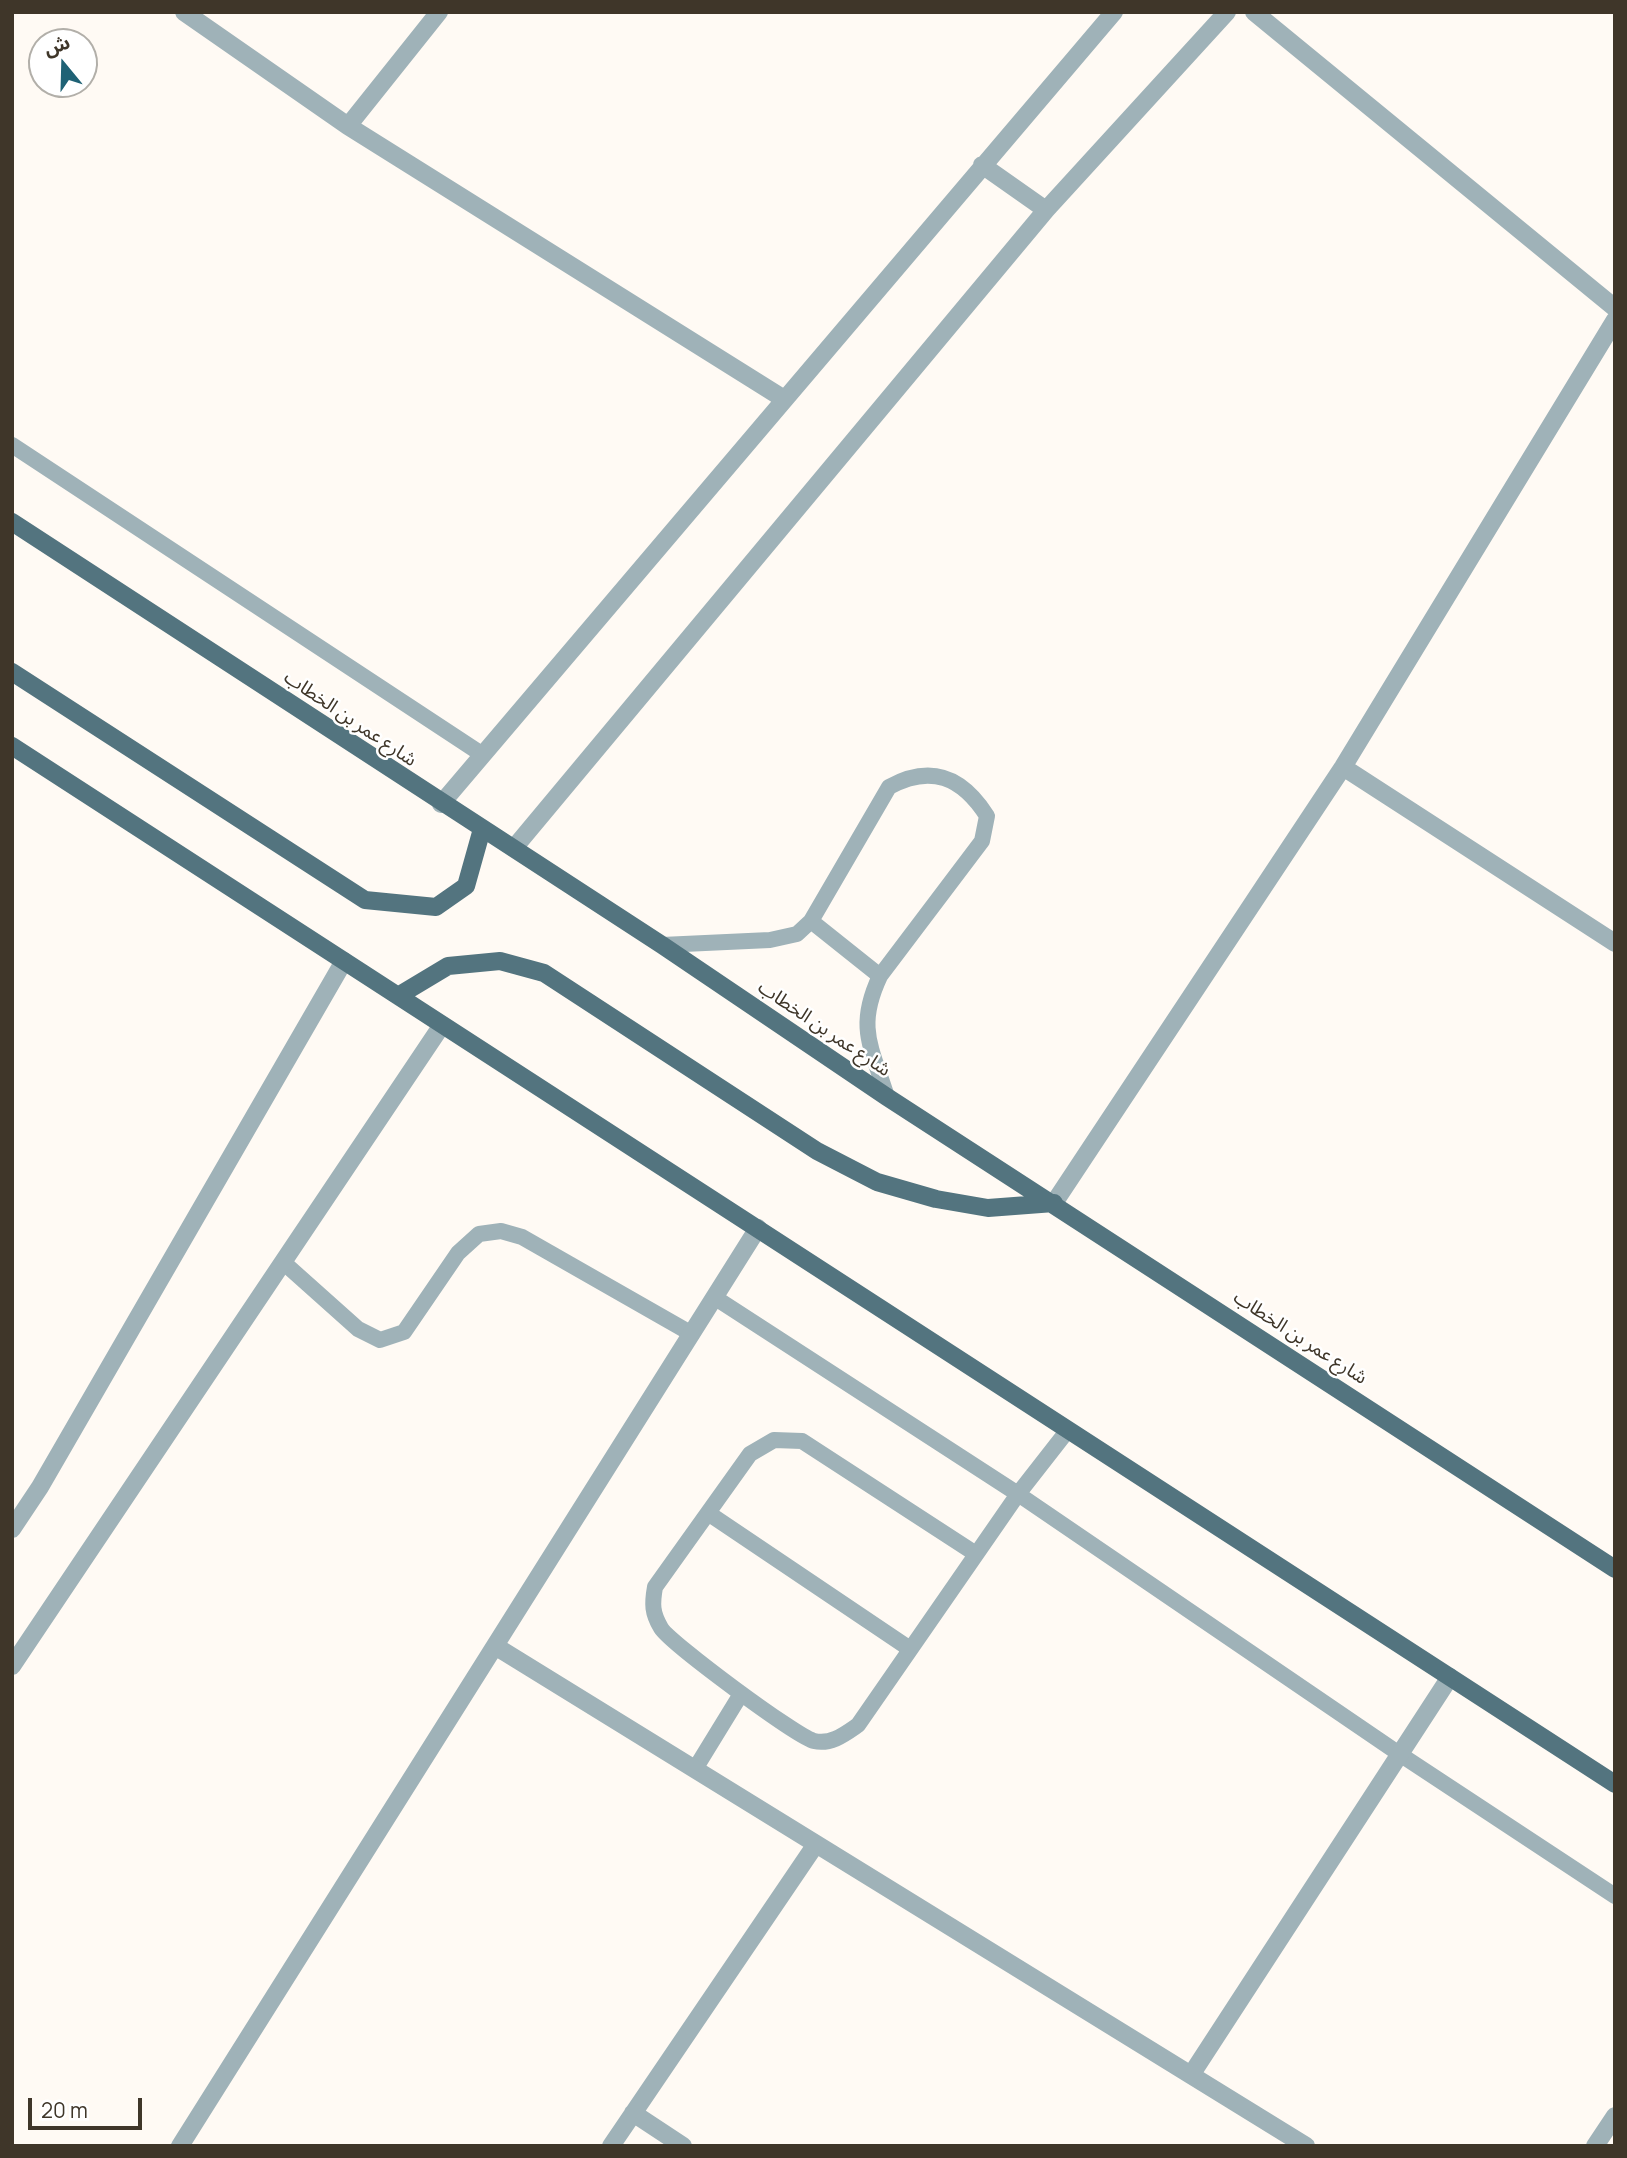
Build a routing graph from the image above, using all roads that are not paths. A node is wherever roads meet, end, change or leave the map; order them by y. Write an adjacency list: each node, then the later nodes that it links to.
1 (184, 12): 6 (street)
2 (439, 12): 6 (street)
3 (1114, 12): 7 (street)
4 (1227, 12): 8 (street)
5 (1254, 12): 9 (street)
6 (348, 126): 11 (street)
7 (982, 165): 8 (street); 11 (street)
8 (1046, 210): 20 (street)
9 (1615, 308)
10 (1615, 320): 17 (street)
11 (784, 399): 16 (street)
12 (12, 445): 16 (lane)
13 (12, 522): 18 (main road, شارع عمر بن الخطاب)
14 (12, 672): 19 (main road)
15 (13, 748): 24 (main road)
16 (482, 755): 18 (street)
17 (1343, 767): 22 (street); 29 (street)
18 (441, 804): 19 (main road, شارع عمر بن الخطاب)
19 (482, 829): 20 (main road, شارع عمر بن الخطاب)
20 (514, 848): 23 (main road, شارع عمر بن الخطاب)
21 (811, 921): 23 (lane); 25 (lane); 25 (lane)
22 (1615, 943)
23 (662, 945): 28 (main road, شارع عمر بن الخطاب)
24 (344, 961): 26 (main road); 37 (street)
25 (880, 976): 28 (lane)
26 (398, 996): 27 (main road); 29 (main road)
27 (442, 1025): 30 (main road); 31 (street)
28 (887, 1097): 29 (main road, شارع عمر بن الخطاب)
29 (1054, 1203): 39 (main road, شارع عمر بن الخطاب)
30 (758, 1228): 32 (street); 34 (main road)
31 (283, 1262): 33 (lane); 42 (street)
32 (714, 1297): 33 (street); 35 (lane)
33 (692, 1334): 40 (street)
34 (1068, 1430): 35 (lane); 43 (main road)
35 (1018, 1494): 38 (lane); 45 (lane)
36 (708, 1513): 38 (lane); 41 (lane); 44 (lane)
37 (12, 1529)
38 (976, 1554): 41 (lane)
39 (1615, 1569)
40 (495, 1646): 46 (street); 53 (street)
41 (910, 1649): 44 (lane)
42 (12, 1666)
43 (1450, 1678): 45 (street); 47 (main road)
44 (741, 1694): 46 (lane)
45 (1398, 1754): 49 (lane); 50 (street)
46 (695, 1769): 48 (street)
47 (1615, 1784)
48 (816, 1844): 50 (street); 51 (street)
49 (1615, 1896)
50 (1191, 2076): 56 (street)
51 (633, 2113): 54 (street); 55 (street)
52 (1615, 2116): 57 (street)
53 (180, 2146)
54 (611, 2146)
55 (684, 2146)
56 (1306, 2146)
57 (1595, 2146)

